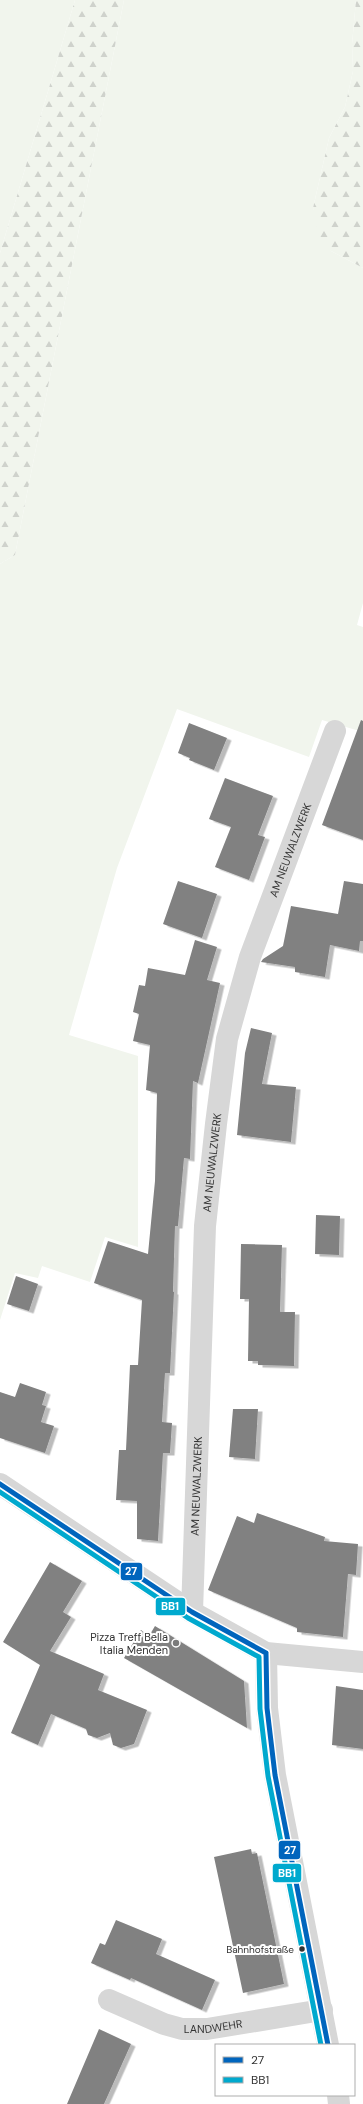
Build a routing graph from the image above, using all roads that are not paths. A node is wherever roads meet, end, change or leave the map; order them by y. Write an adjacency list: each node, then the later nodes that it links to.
1 (335, 731): 3 (street, AM NEUWALZWERK)
2 (0, 1484): 3 (street)
3 (192, 1612): 4 (street)
4 (266, 1653): 5 (street); 7 (street)
5 (363, 1662)
6 (109, 2000): 7 (street, LANDWEHR)
7 (322, 2010): 8 (street)
8 (328, 2044)

